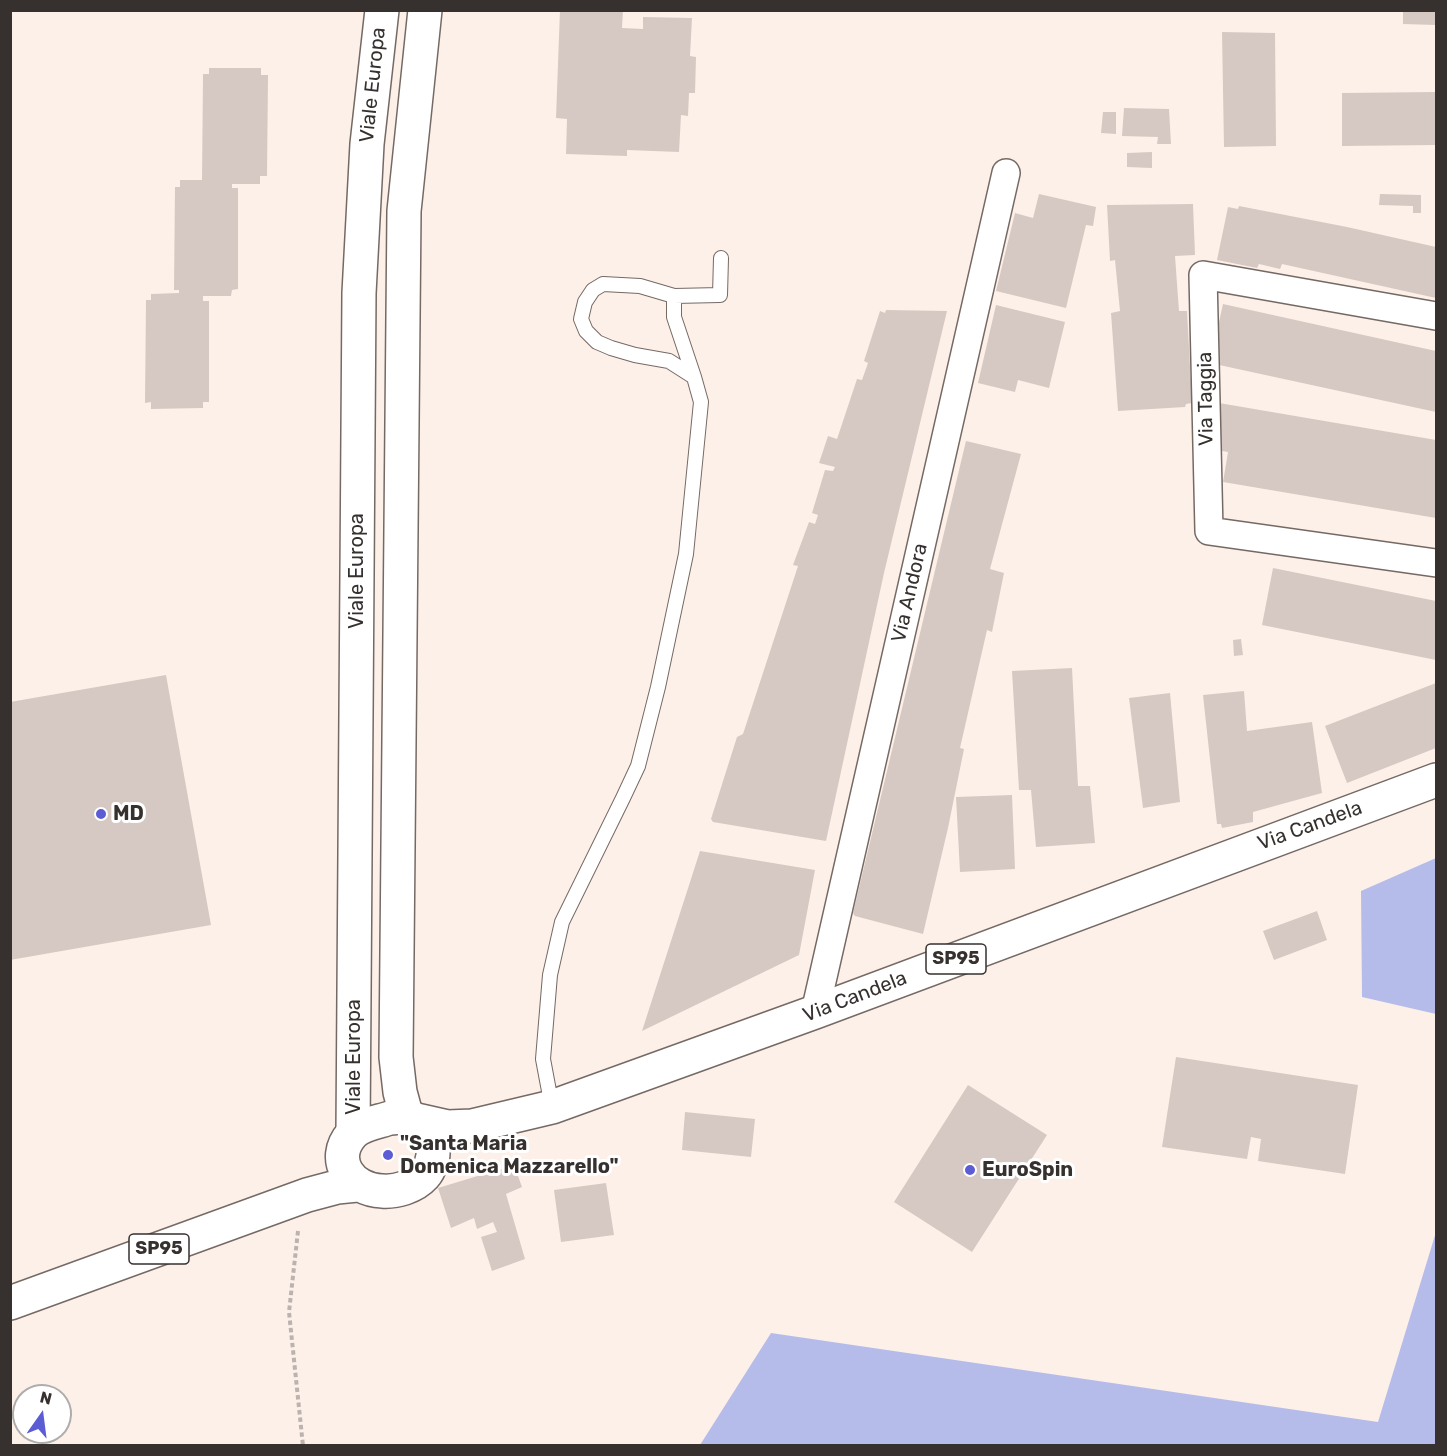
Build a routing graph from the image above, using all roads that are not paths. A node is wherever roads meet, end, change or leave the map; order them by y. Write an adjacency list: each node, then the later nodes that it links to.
1 (382, 10): 15 (street, Viale Europa)
2 (425, 10): 12 (street)
3 (1006, 173): 10 (street, Via Andora)
4 (721, 258): 5 (lane)
5 (674, 297): 7 (lane); 7 (lane)
6 (1437, 316): 8 (street, Via Taggia)
7 (694, 377): 11 (lane)
8 (1437, 563)
9 (1437, 780): 10 (street, Via Candela / SP95)
10 (815, 1012): 11 (street, Via Candela / SP95)
11 (552, 1107): 13 (street, Via Candela / SP95)
12 (412, 1119): 13 (street, Via Candela / SP95); 14 (street); 15 (street, Via Candela / SP95)
13 (472, 1126): 14 (street, Via Candela / SP95)
14 (433, 1157): 15 (street, Via Candela / SP95)
15 (351, 1158): 16 (street, Via Candela / SP95)
16 (10, 1303)

